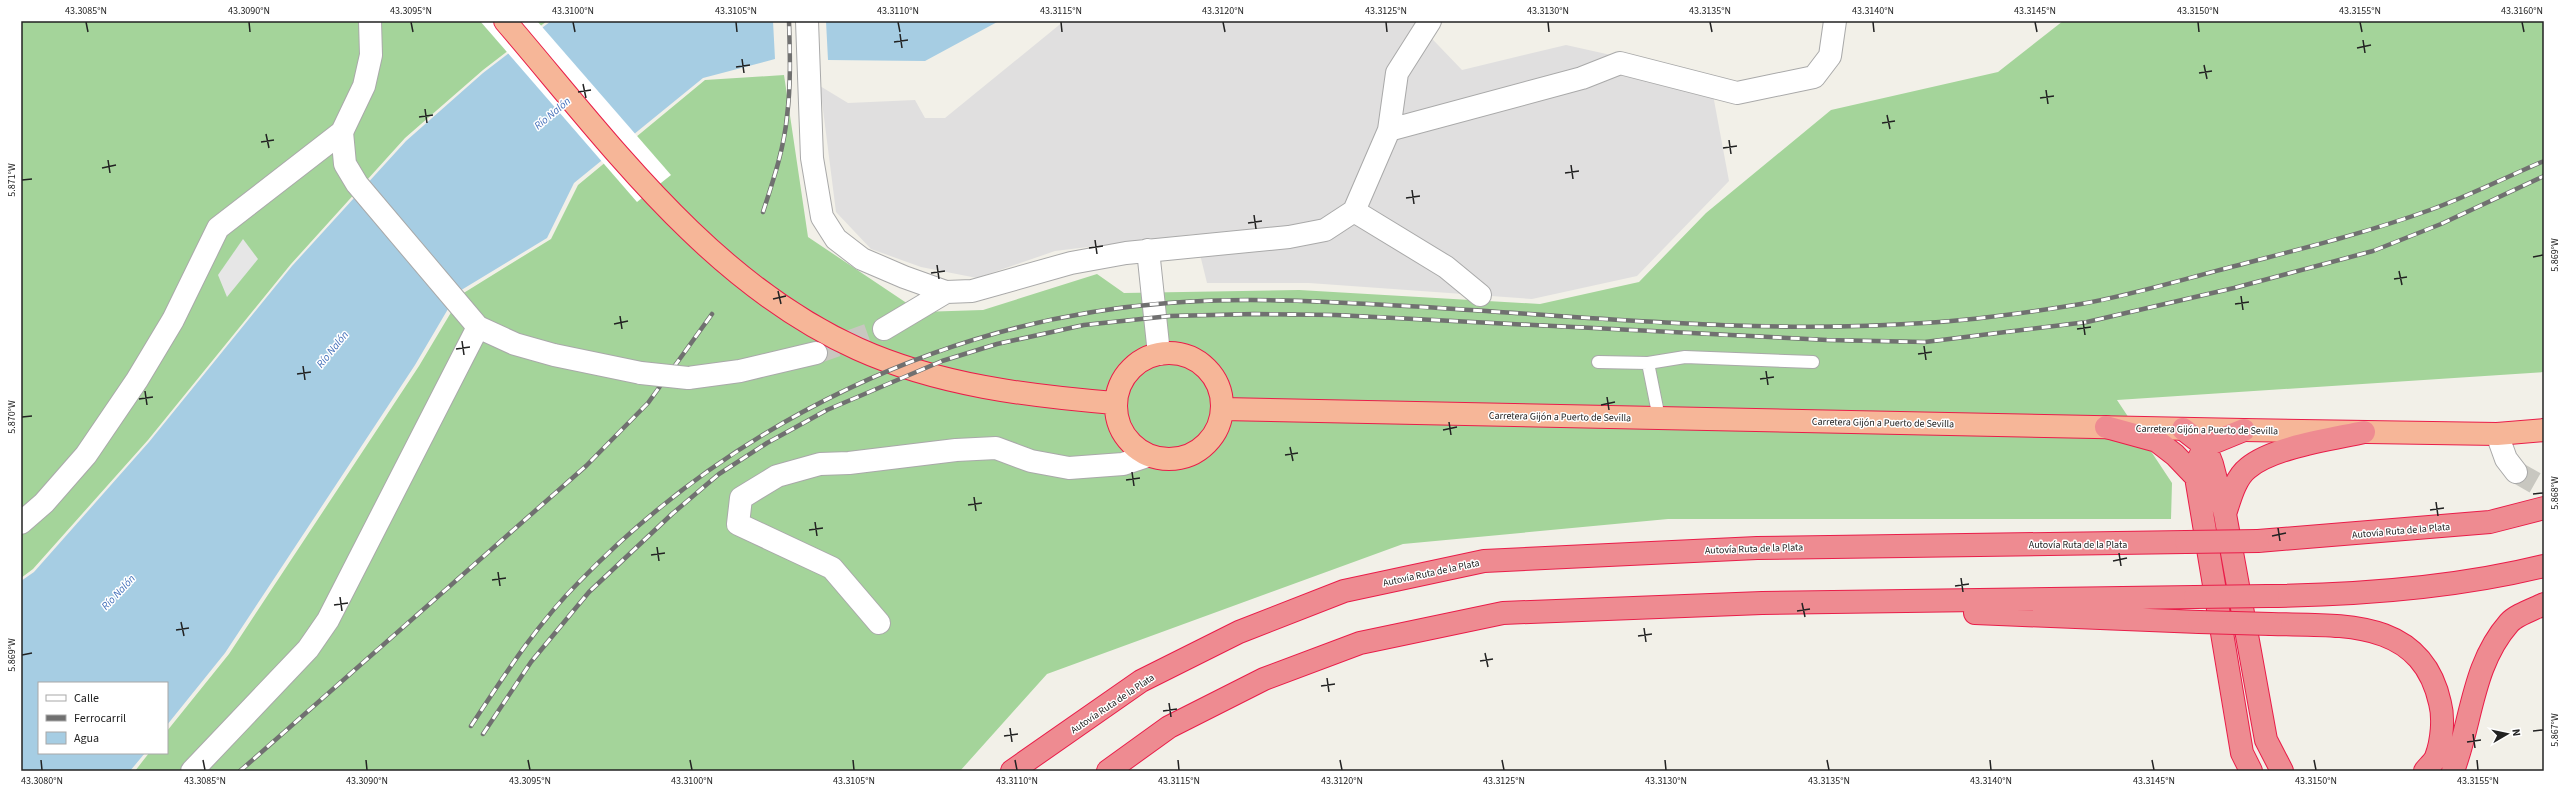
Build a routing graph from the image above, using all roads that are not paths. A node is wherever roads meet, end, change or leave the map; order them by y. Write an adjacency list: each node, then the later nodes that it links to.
1 (370, 21): 7 (street)
2 (505, 21): 19 (highway)
3 (806, 21): 10 (street)
4 (1430, 21): 6 (street)
5 (1834, 21): 6 (street)
6 (1389, 130): 8 (street)
7 (342, 132): 12 (street); 34 (street)
8 (1354, 211): 9 (street); 11 (street)
9 (1148, 250): 10 (street); 15 (street)
10 (946, 292): 13 (street)
11 (1480, 296)
12 (478, 327): 14 (street, bridge); 39 (street)
13 (884, 329)
14 (816, 353)
15 (1159, 354): 19 (highway); 20 (highway)
16 (1598, 362): 18 (lane)
17 (1813, 362): 18 (lane)
18 (1648, 363): 21 (lane)
19 (1114, 403): 29 (highway)
20 (1223, 409): 21 (highway, Carretera Gijón a Puerto de Sevilla); 29 (highway)
21 (1659, 418): 22 (highway, Carretera Gijón a Puerto de Sevilla)
22 (2106, 427): 23 (highway, Carretera Gijón a Puerto de Sevilla); 31 (highway)
23 (2183, 429): 24 (highway, Carretera Gijón a Puerto de Sevilla); 28 (highway)
24 (2244, 430): 26 (highway, Carretera Gijón a Puerto de Sevilla); 28 (highway)
25 (2544, 430): 27 (highway, Carretera Gijón a Puerto de Sevilla)
26 (2364, 432): 27 (highway, Carretera Gijón a Puerto de Sevilla); 33 (highway)
27 (2497, 434): 30 (street)
28 (2205, 446): 31 (highway); 33 (highway)
29 (1147, 456): 38 (street)
30 (2516, 472)
31 (2196, 477): 42 (highway)
32 (2544, 508): 40 (highway, Autovía Ruta de la Plata, bridge)
33 (2225, 514): 43 (highway)
34 (21, 523)
35 (2544, 566): 36 (highway, bridge)
36 (1762, 602): 41 (highway); 44 (highway, bridge)
37 (2544, 604): 45 (highway)
38 (879, 623)
39 (192, 771)
40 (1012, 771)
41 (1108, 771)
42 (2251, 771)
43 (2282, 771)
44 (2425, 771)
45 (2453, 771)

